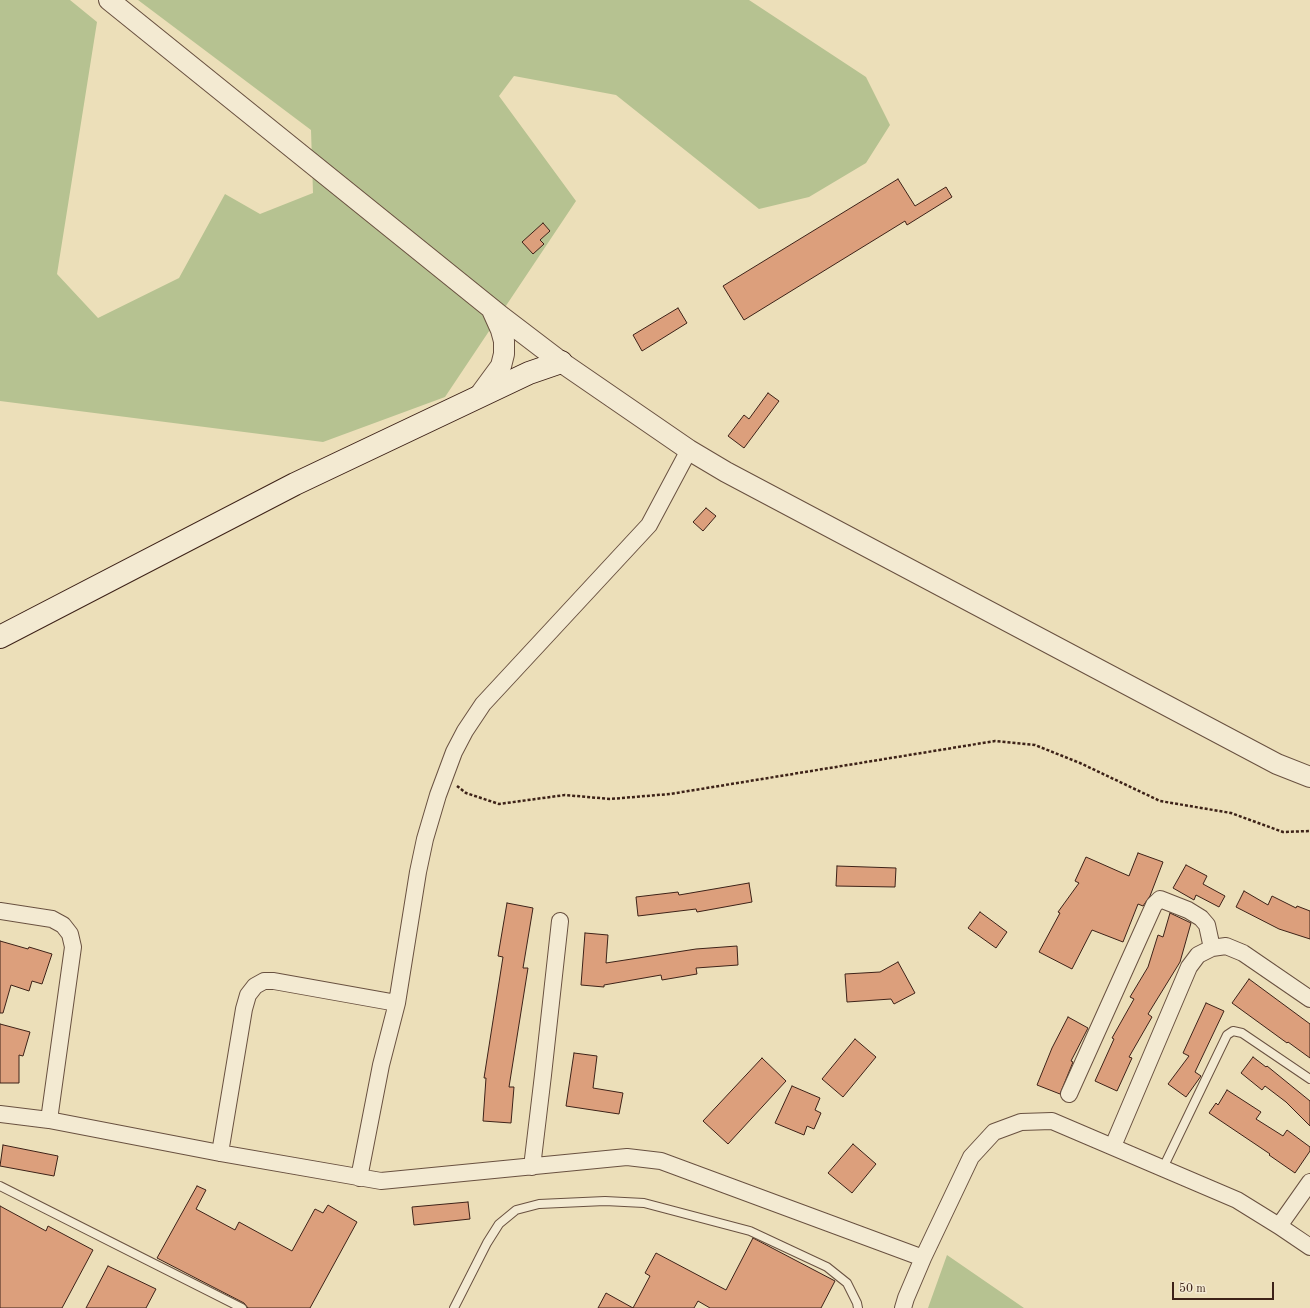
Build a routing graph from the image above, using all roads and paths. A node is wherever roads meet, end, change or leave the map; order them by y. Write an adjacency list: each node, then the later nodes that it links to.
1 (109, 0): 2 (street)
2 (491, 308): 3 (street); 4 (street)
3 (561, 362): 4 (main road); 5 (street)
4 (479, 396): 6 (main road)
5 (688, 450): 7 (street); 8 (street)
6 (0, 637)
7 (445, 776): 9 (path); 14 (street)
8 (1310, 777)
9 (1310, 831)
10 (0, 911): 18 (street)
11 (560, 921): 21 (street)
12 (1212, 948): 13 (street); 16 (street); 19 (street)
13 (1310, 999)
14 (397, 1003): 20 (street); 23 (street)
15 (1310, 1079): 22 (lane)
16 (1068, 1094)
17 (0, 1114): 18 (street)
18 (49, 1120): 20 (street)
19 (1113, 1146): 22 (street); 28 (street)
20 (220, 1153): 23 (street)
21 (532, 1166): 23 (street); 28 (street)
22 (1163, 1168): 26 (street)
23 (359, 1178)
24 (1310, 1182): 26 (street)
25 (0, 1186): 29 (lane)
26 (1279, 1226): 27 (street)
27 (1310, 1248)
28 (923, 1258): 32 (street)
29 (242, 1308)
30 (454, 1308): 31 (lane)
31 (858, 1308)
32 (903, 1308)

